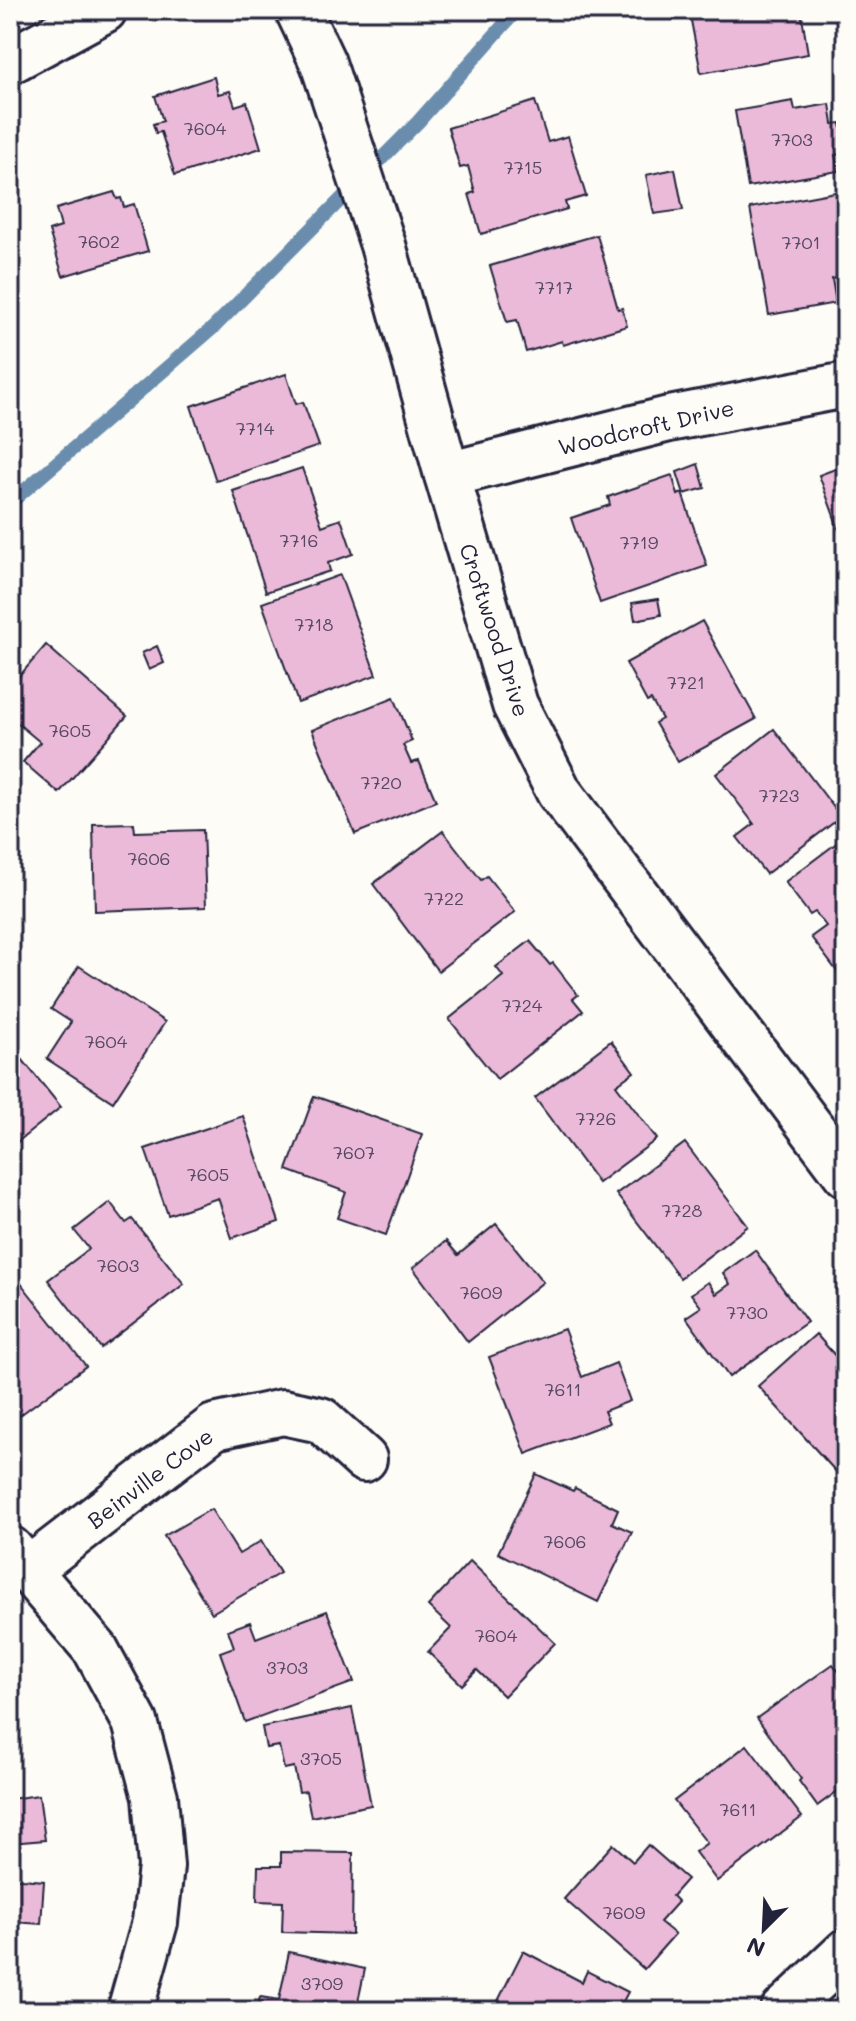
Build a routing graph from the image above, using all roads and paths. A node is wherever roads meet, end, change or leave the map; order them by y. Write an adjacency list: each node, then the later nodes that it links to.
1 (104, 10): 3 (street)
2 (298, 10): 5 (street, Croftwood Drive)
3 (10, 61)
4 (846, 385): 5 (street, Woodcroft Drive)
5 (447, 475): 6 (street, Croftwood Drive)
6 (846, 1174)
7 (364, 1459): 8 (street, Beinville Cove)
8 (19, 1560): 10 (street)
9 (846, 1952): 11 (street)
10 (130, 2011)
11 (783, 2011)

